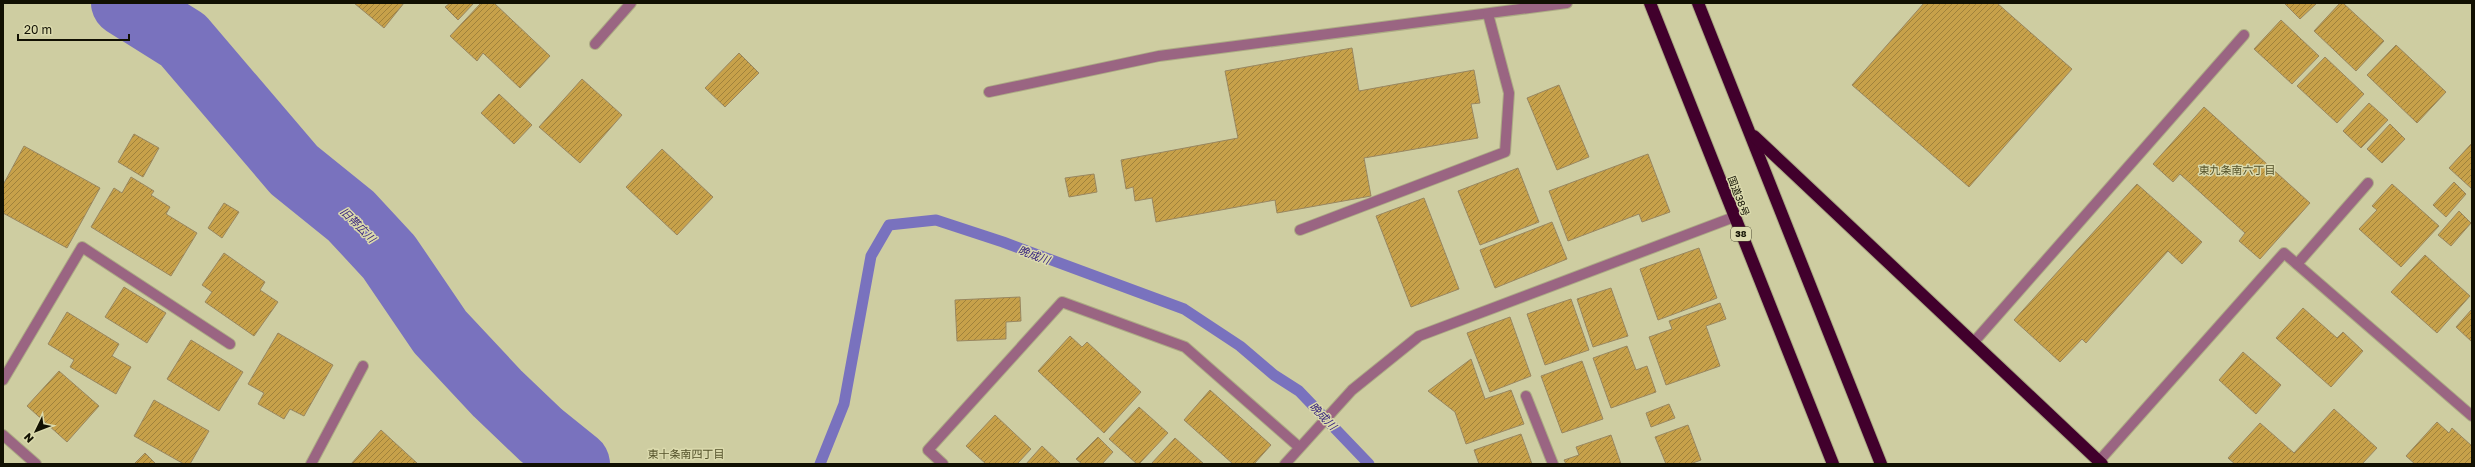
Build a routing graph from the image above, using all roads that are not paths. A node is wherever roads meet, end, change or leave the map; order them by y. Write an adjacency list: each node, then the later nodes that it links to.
1 (631, 3): 7 (street)
2 (1567, 3): 5 (street)
3 (1650, 3): 11 (highway, 国道38号 / 38)
4 (1698, 3): 9 (highway)
5 (1488, 14): 8 (street); 12 (street)
6 (2244, 35): 14 (street)
7 (595, 44)
8 (989, 92)
9 (1751, 134): 14 (highway); 29 (highway)
10 (2368, 183): 13 (street)
11 (1734, 217): 21 (street); 28 (highway, 国道38号 / 38)
12 (1300, 230)
13 (2297, 264): 19 (street); 22 (street)
14 (1973, 343): 22 (highway)
15 (230, 344): 17 (street)
16 (363, 366): 24 (street)
17 (3, 380)
18 (1526, 396): 27 (street)
19 (2472, 416)
20 (3, 435): 23 (street)
21 (1299, 447): 25 (street); 26 (street)
22 (2100, 462)
23 (36, 464)
24 (311, 464)
25 (943, 464)
26 (1285, 464)
27 (1553, 464)
28 (1833, 464)
29 (1881, 464)

